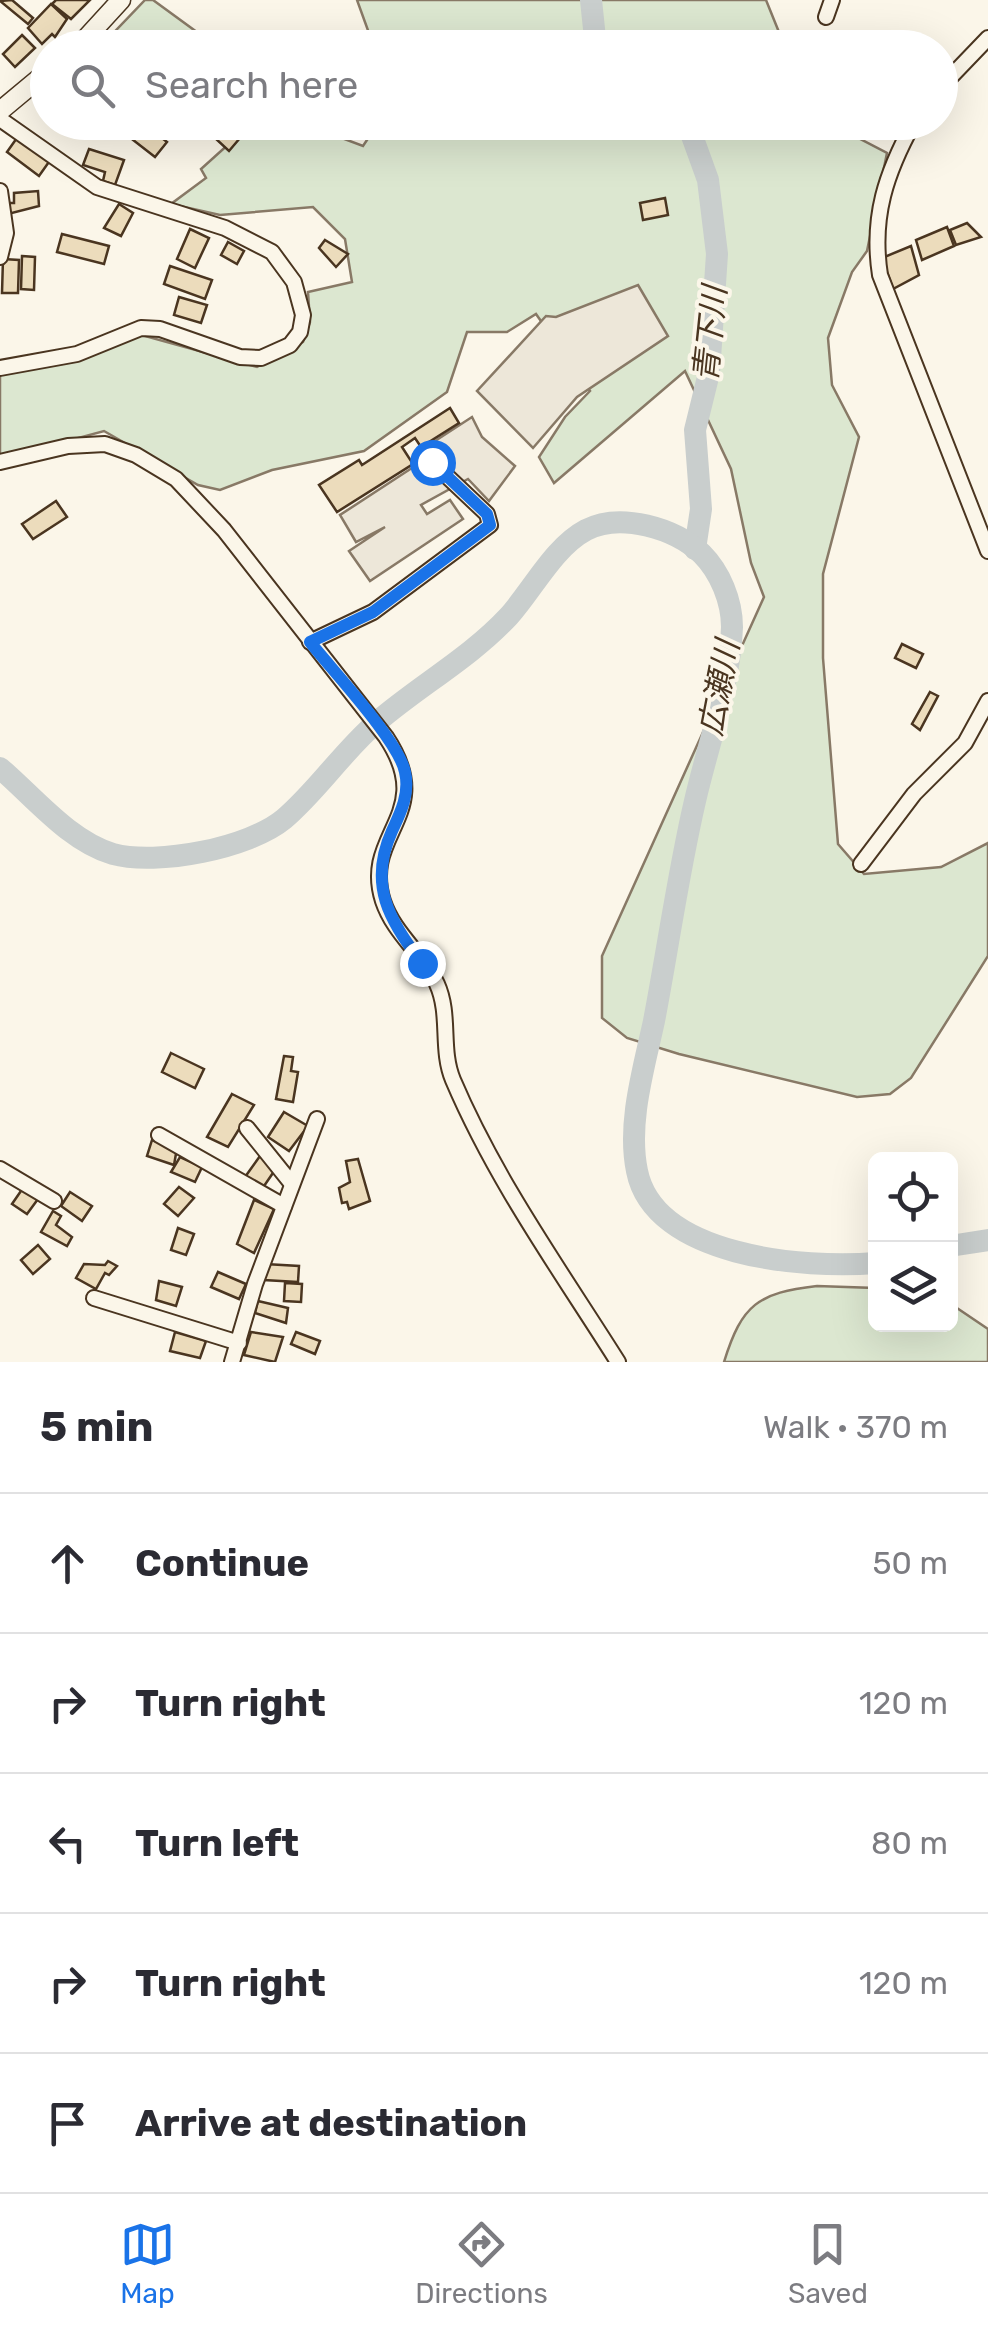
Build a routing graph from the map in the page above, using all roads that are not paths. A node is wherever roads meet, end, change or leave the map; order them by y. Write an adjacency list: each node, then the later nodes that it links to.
1 (121, 0): 4 (main road)
2 (832, 0): 3 (street)
3 (826, 16)
4 (93, 30)
5 (988, 38): 6 (street)
6 (958, 69)
7 (30, 87): 8 (main road)
8 (0, 111)
9 (0, 119): 10 (street)
10 (30, 140)
11 (30, 140): 15 (street)
12 (905, 140): 18 (street)
13 (0, 191): 14 (street)
14 (0, 257)
15 (0, 368)
16 (0, 462): 19 (street)
17 (432, 462): 19 (street)
18 (988, 551)
19 (310, 642): 32 (street)
20 (988, 701): 21 (street)
21 (861, 864)
22 (317, 1119): 26 (street)
23 (246, 1128): 26 (street)
24 (160, 1135): 28 (street)
25 (0, 1169): 27 (street)
26 (292, 1184): 28 (street)
27 (54, 1201)
28 (284, 1206): 30 (street)
29 (94, 1298): 30 (street)
30 (239, 1343): 31 (street)
31 (232, 1362)
32 (618, 1362)

